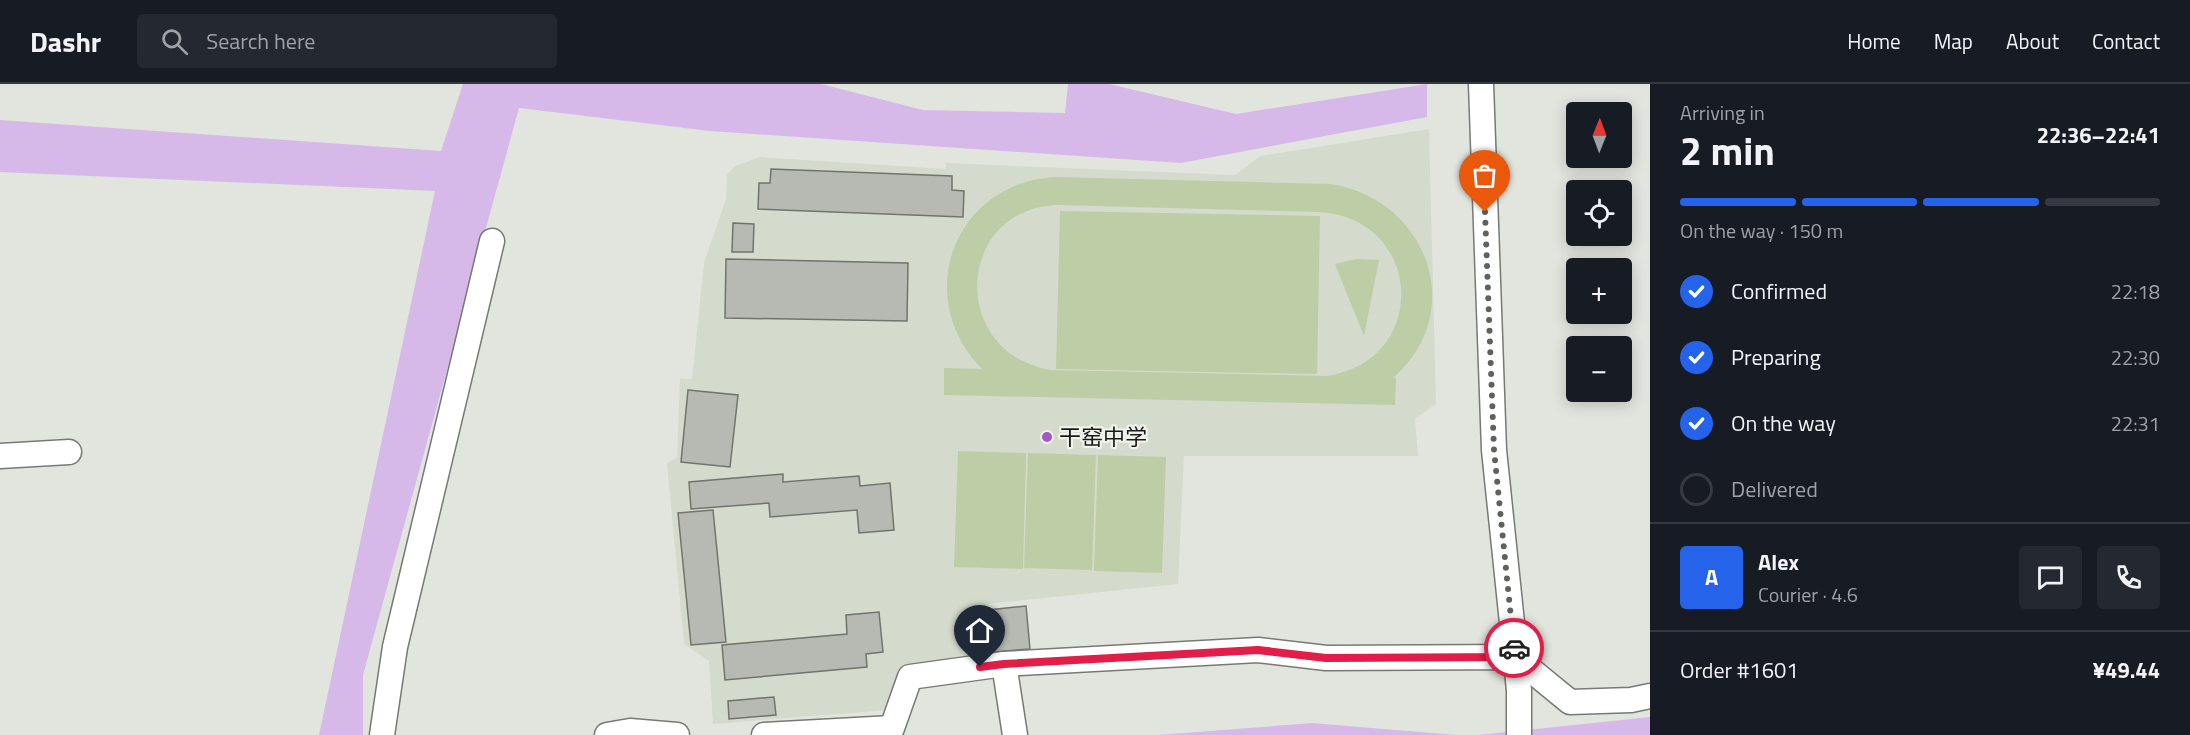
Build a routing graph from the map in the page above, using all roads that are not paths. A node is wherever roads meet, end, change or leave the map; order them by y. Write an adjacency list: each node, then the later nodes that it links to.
1 (1481, 84): 5 (street)
2 (492, 241): 8 (street)
3 (69, 452): 4 (street)
4 (0, 456)
5 (1515, 657): 6 (street); 7 (street); 13 (street)
6 (1004, 664): 11 (street); 12 (street)
7 (1650, 696)
8 (382, 735)
9 (607, 735): 10 (street)
10 (677, 735)
11 (764, 735)
12 (1015, 735)
13 (1519, 735)

